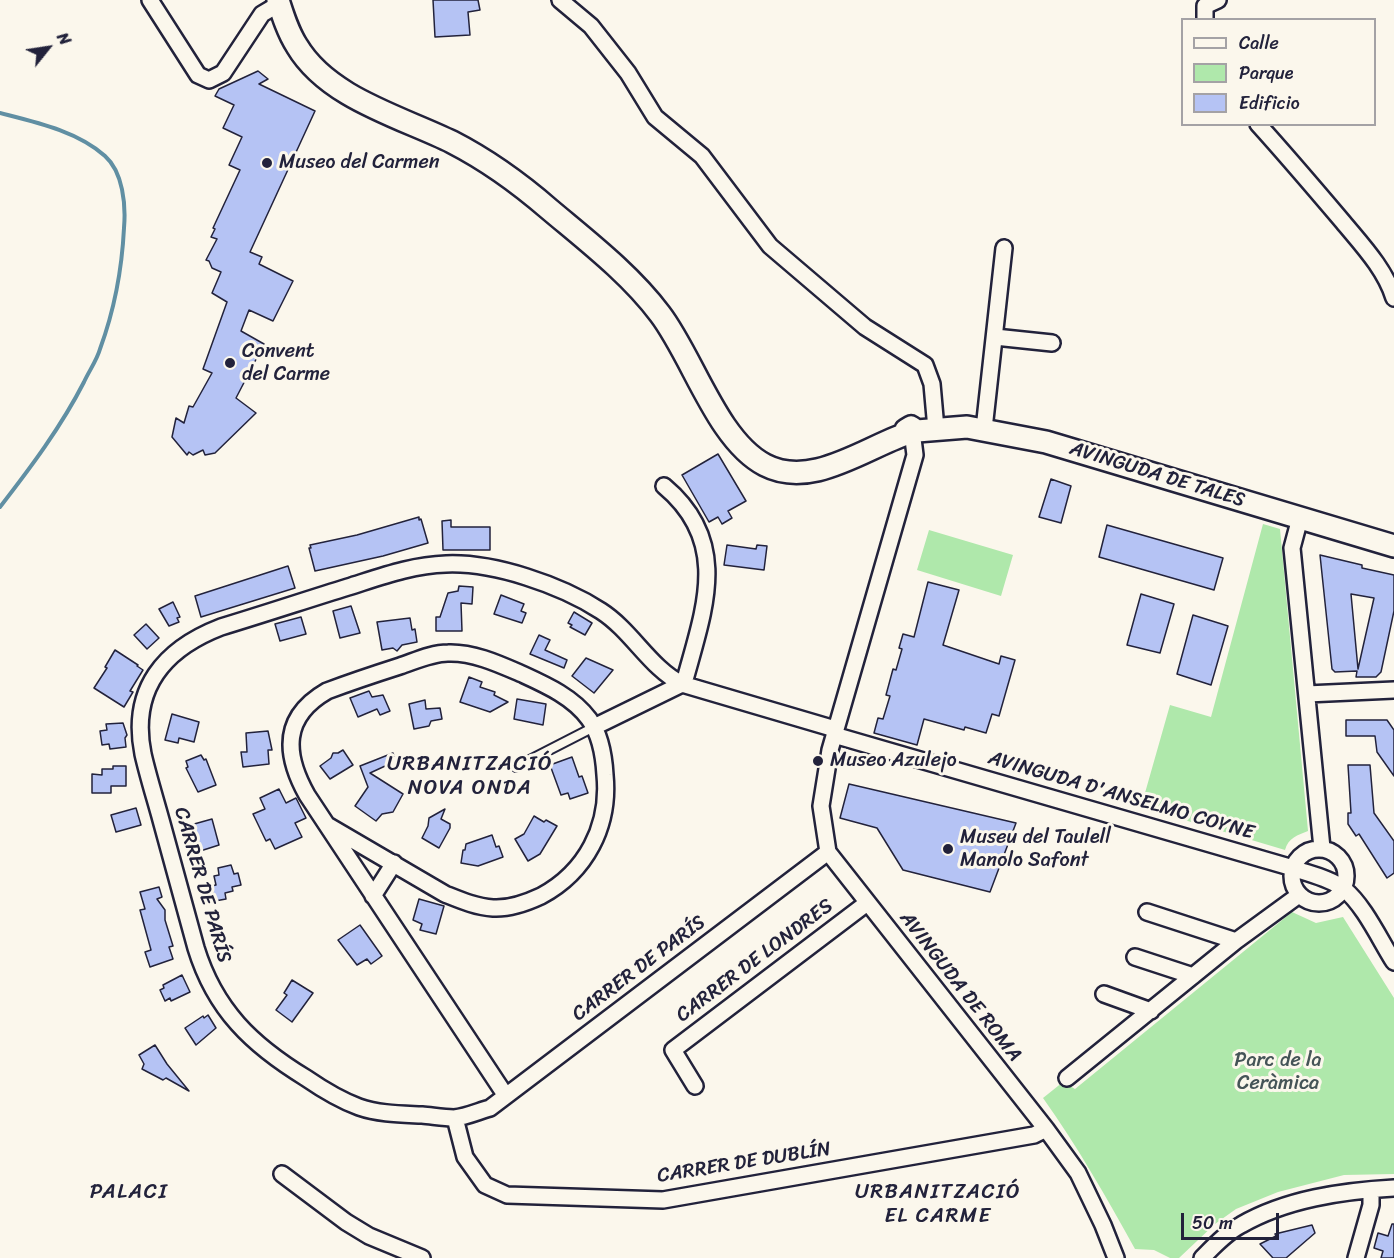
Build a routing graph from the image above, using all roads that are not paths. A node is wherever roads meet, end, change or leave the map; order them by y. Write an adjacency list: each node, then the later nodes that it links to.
1 (150, 0): 3 (street)
2 (560, 0): 10 (street, AVINGUDA DE ROMA)
3 (278, 2): 10 (main road, AVINGUDA DE TALES)
4 (1260, 126): 6 (street)
5 (1004, 248): 7 (street)
6 (1394, 298)
7 (995, 337): 8 (street); 9 (street)
8 (1052, 343)
9 (984, 429): 10 (main road, AVINGUDA DE TALES); 12 (main road, AVINGUDA DE TALES)
10 (918, 433): 18 (street, AVINGUDA DE ROMA)
11 (664, 486): 14 (street)
12 (1300, 518): 13 (main road, AVINGUDA DE TALES); 16 (street)
13 (1394, 546)
14 (682, 684): 17 (street); 18 (street, AVINGUDA D'ANSELMO COYNE); 40 (street, CARRER DE PARÍS)
15 (1394, 690): 16 (street)
16 (1307, 694): 21 (street)
17 (594, 727): 19 (lane); 20 (street); 23 (street)
18 (834, 732): 22 (street, AVINGUDA DE ROMA); 24 (street, AVINGUDA D'ANSELMO COYNE)
19 (516, 767)
20 (327, 825): 23 (street); 27 (street)
21 (1322, 848): 24 (street); 25 (street)
22 (828, 852): 28 (street, AVINGUDA DE ROMA); 39 (street, CARRER DE PARÍS)
23 (394, 863): 27 (street)
24 (1293, 868): 25 (street, AVINGUDA D'ANSELMO COYNE); 26 (street)
25 (1344, 889): 26 (street); 31 (street, AVINGUDA D'ANSELMO COYNE)
26 (1299, 895): 30 (street)
27 (373, 896): 39 (street)
28 (867, 903): 38 (street, CARRER DE LONDRES); 41 (street, AVINGUDA DE ROMA)
29 (1147, 912): 30 (street)
30 (1236, 941): 34 (street)
31 (1389, 941): 33 (street, AVINGUDA D'ANSELMO COYNE)
32 (1135, 957): 34 (street)
33 (1394, 962)
34 (1193, 976): 36 (street)
35 (1104, 994): 36 (street)
36 (1150, 1011): 37 (street)
37 (1068, 1078)
38 (695, 1086)
39 (506, 1096): 40 (street, CARRER DE PARÍS)
40 (455, 1118): 41 (street, CARRER DE DUBLÍN)
41 (1046, 1129): 46 (street, AVINGUDA DE ROMA)
42 (282, 1174): 45 (street)
43 (1394, 1188): 44 (street)
44 (1371, 1190): 47 (street); 48 (street)
45 (422, 1258)
46 (1116, 1258)
47 (1202, 1258)
48 (1356, 1258)

